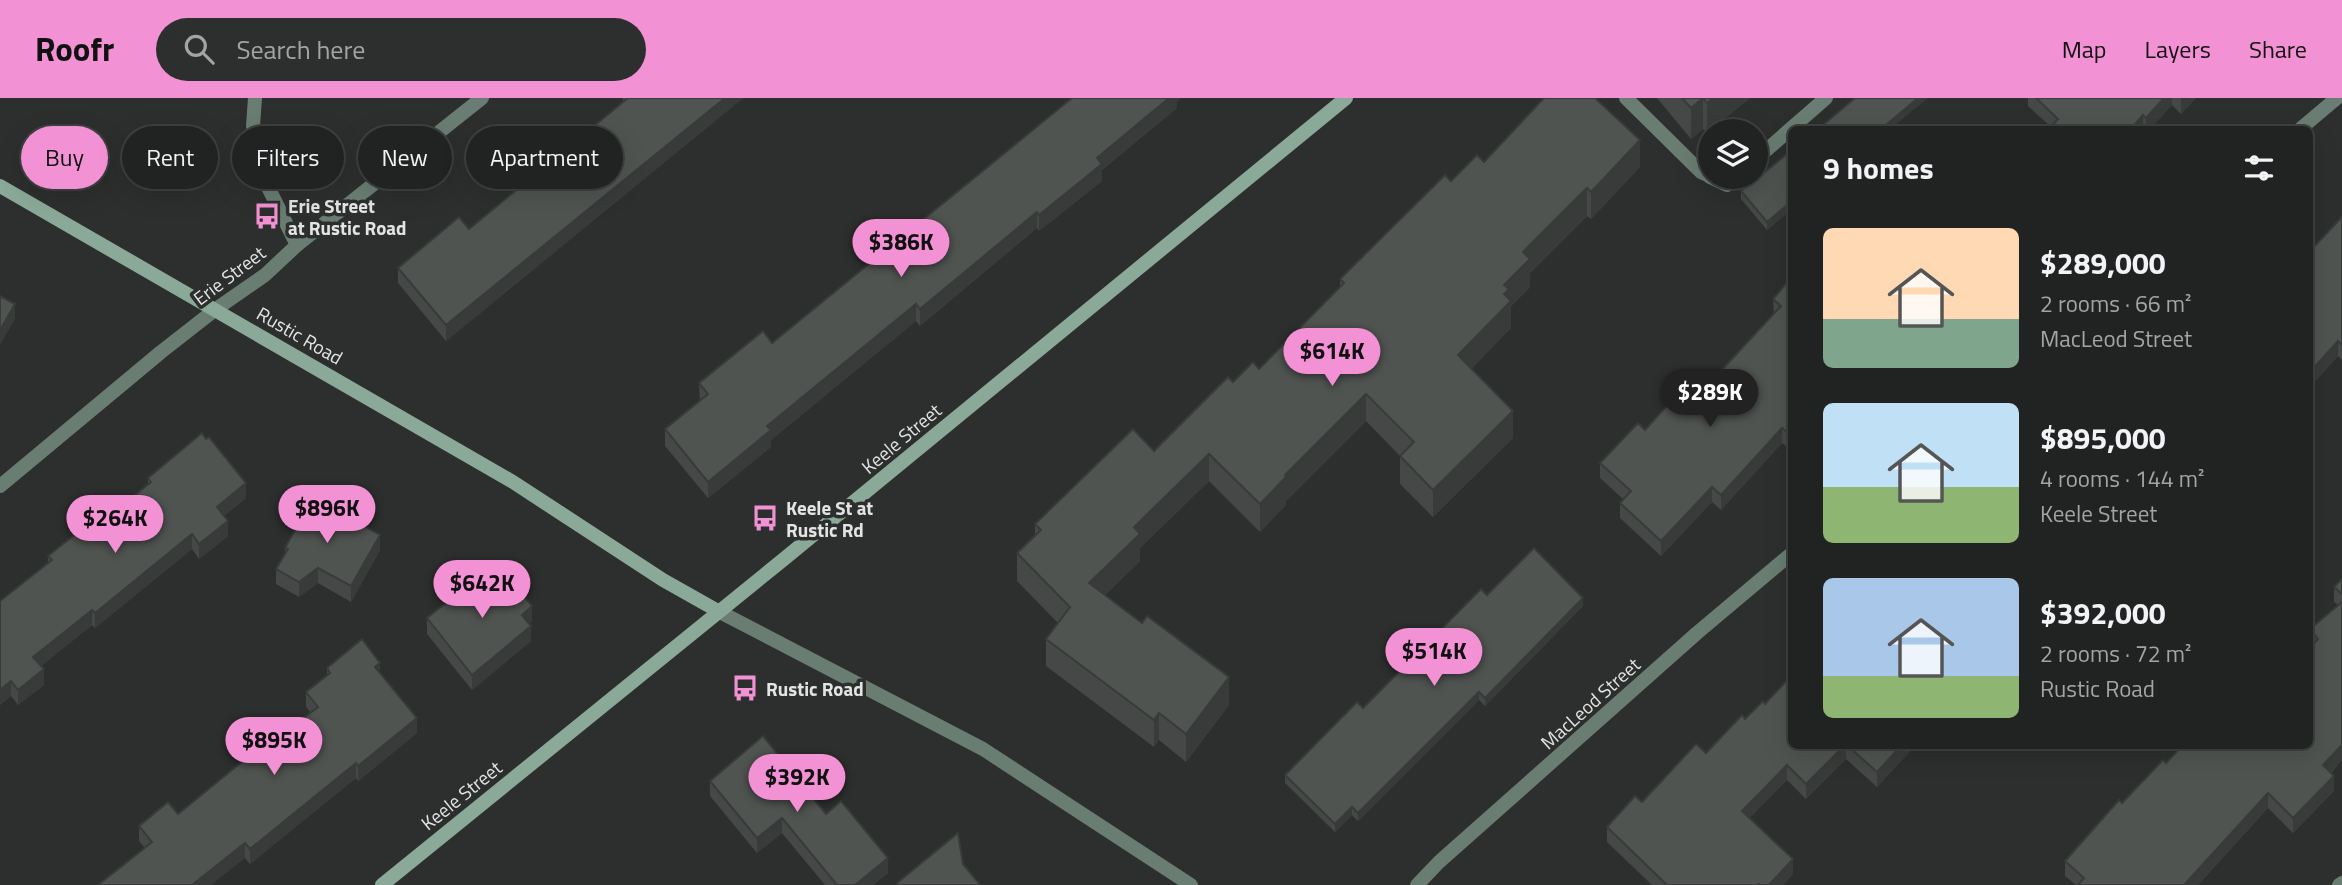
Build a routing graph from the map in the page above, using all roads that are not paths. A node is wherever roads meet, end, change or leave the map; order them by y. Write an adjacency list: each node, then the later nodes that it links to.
1 (255, 98): 13 (street)
2 (482, 98): 13 (street, Erie Street)
3 (1346, 98): 17 (main road, Keele Street)
4 (1626, 98): 11 (street)
5 (1826, 98): 7 (street)
6 (2337, 98): 8 (street)
7 (1794, 126)
8 (2304, 126)
9 (1788, 131): 10 (street)
10 (1768, 149)
11 (1698, 169)
12 (0, 186): 14 (main road, Rustic Road)
13 (297, 245): 14 (street, Erie Street)
14 (216, 309): 15 (street, Erie Street); 17 (main road, Rustic Road)
15 (0, 486)
16 (1788, 556): 20 (street, MacLeod Street)
17 (718, 611): 18 (main road, Keele Street); 19 (street, Rustic Road)
18 (382, 885)
19 (1191, 885)
20 (1417, 885)

